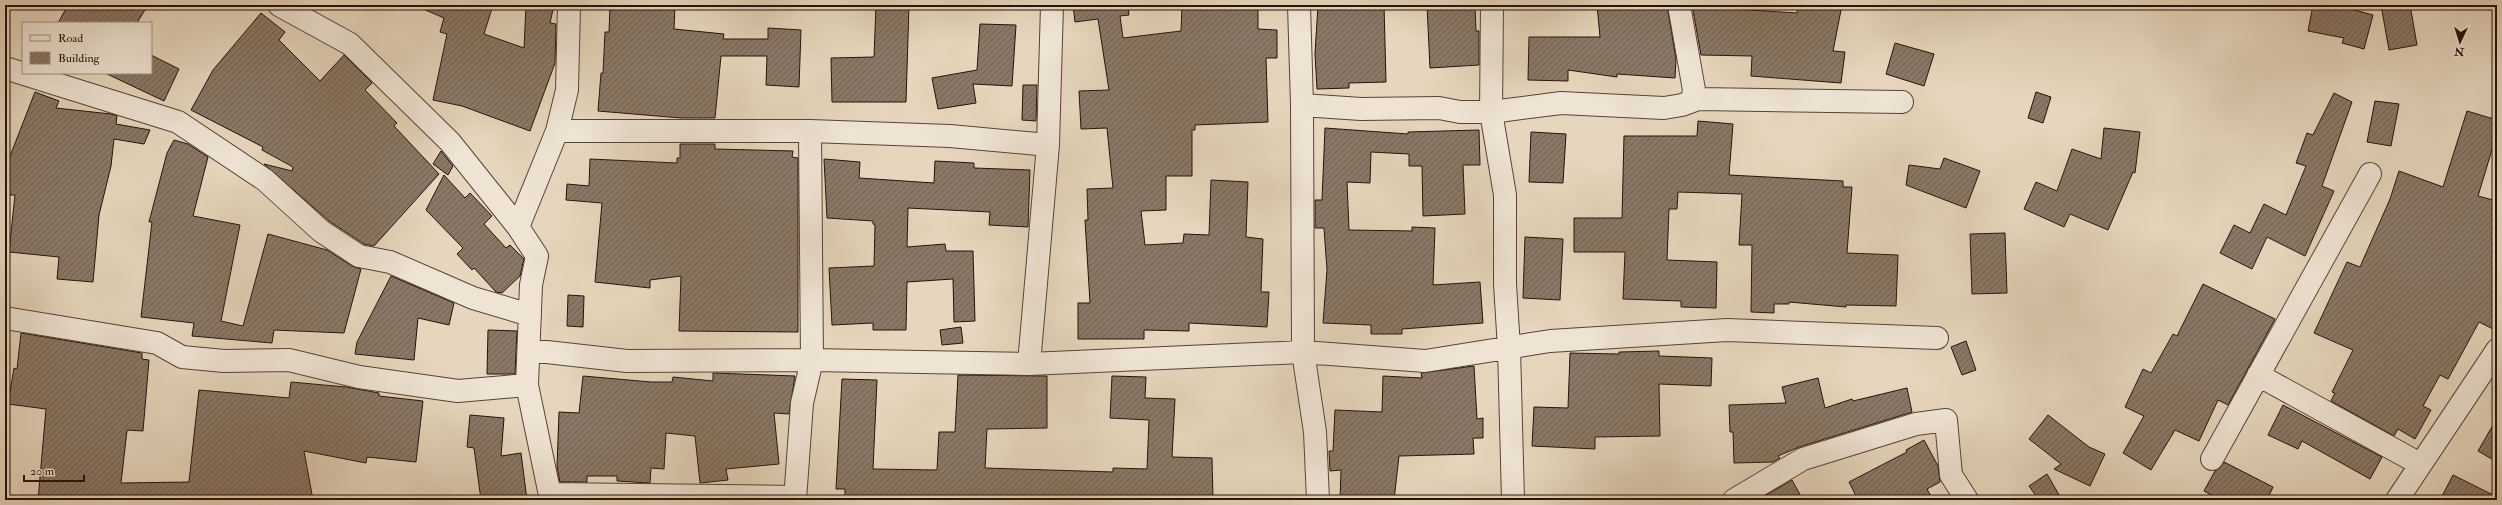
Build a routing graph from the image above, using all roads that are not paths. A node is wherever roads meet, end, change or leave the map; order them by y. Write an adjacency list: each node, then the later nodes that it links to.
1 (279, 5): 18 (street)
2 (569, 5): 14 (street)
3 (1052, 5): 16 (street)
4 (1299, 5): 12 (street)
5 (1492, 5): 13 (street)
6 (1680, 5): 10 (street)
7 (5, 68): 8 (street)
8 (22, 73)
9 (24, 74): 19 (street)
10 (1698, 99): 11 (street); 13 (street)
11 (1902, 102)
12 (1302, 105): 13 (street); 25 (street)
13 (1491, 112): 22 (street)
14 (557, 131): 15 (street); 18 (street)
15 (810, 131): 16 (street); 26 (street)
16 (1048, 145): 27 (street)
17 (2370, 174): 28 (street)
18 (518, 227): 19 (street)
19 (530, 316): 23 (street)
20 (5, 318): 29 (street)
21 (1937, 338): 22 (street)
22 (1509, 348): 25 (street); 35 (street)
23 (529, 350): 26 (street); 29 (street)
24 (2497, 350): 31 (street)
25 (1303, 352): 27 (street); 34 (street)
26 (812, 360): 27 (street); 33 (street)
27 (1029, 364)
28 (2258, 375): 30 (street); 31 (street)
29 (528, 385): 32 (street)
30 (2212, 459)
31 (2420, 464): 38 (street)
32 (551, 497): 33 (street)
33 (795, 499)
34 (1318, 500)
35 (1513, 500)
36 (1734, 500): 37 (street)
37 (1967, 500)
38 (2398, 500)

